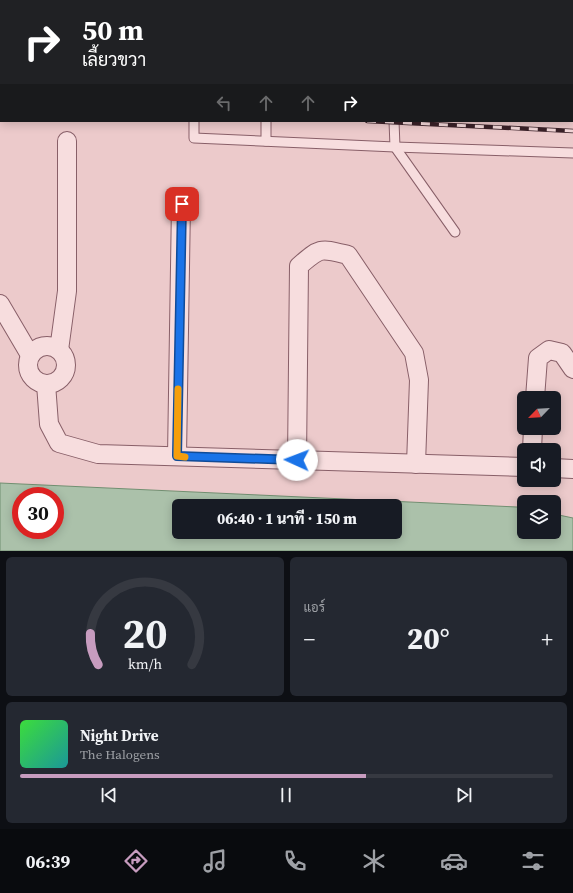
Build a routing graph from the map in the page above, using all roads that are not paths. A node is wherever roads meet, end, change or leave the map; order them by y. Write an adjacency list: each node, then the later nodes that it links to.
1 (194, 122): 5 (lane)
2 (266, 122): 5 (lane)
3 (394, 122): 6 (lane)
4 (67, 141): 11 (street)
5 (266, 141): 6 (lane)
6 (395, 147): 7 (lane); 9 (lane)
7 (573, 153)
8 (182, 204): 16 (street)
9 (455, 232)
10 (0, 304): 12 (street)
11 (59, 350): 12 (street); 14 (street)
12 (30, 354): 14 (street)
13 (573, 369): 15 (street)
14 (46, 384): 16 (street)
15 (536, 391)
16 (177, 456): 17 (street)
17 (297, 460): 18 (street); 18 (street)
18 (416, 464): 19 (street)
19 (517, 467)
20 (561, 468): 21 (street)
21 (573, 469)

